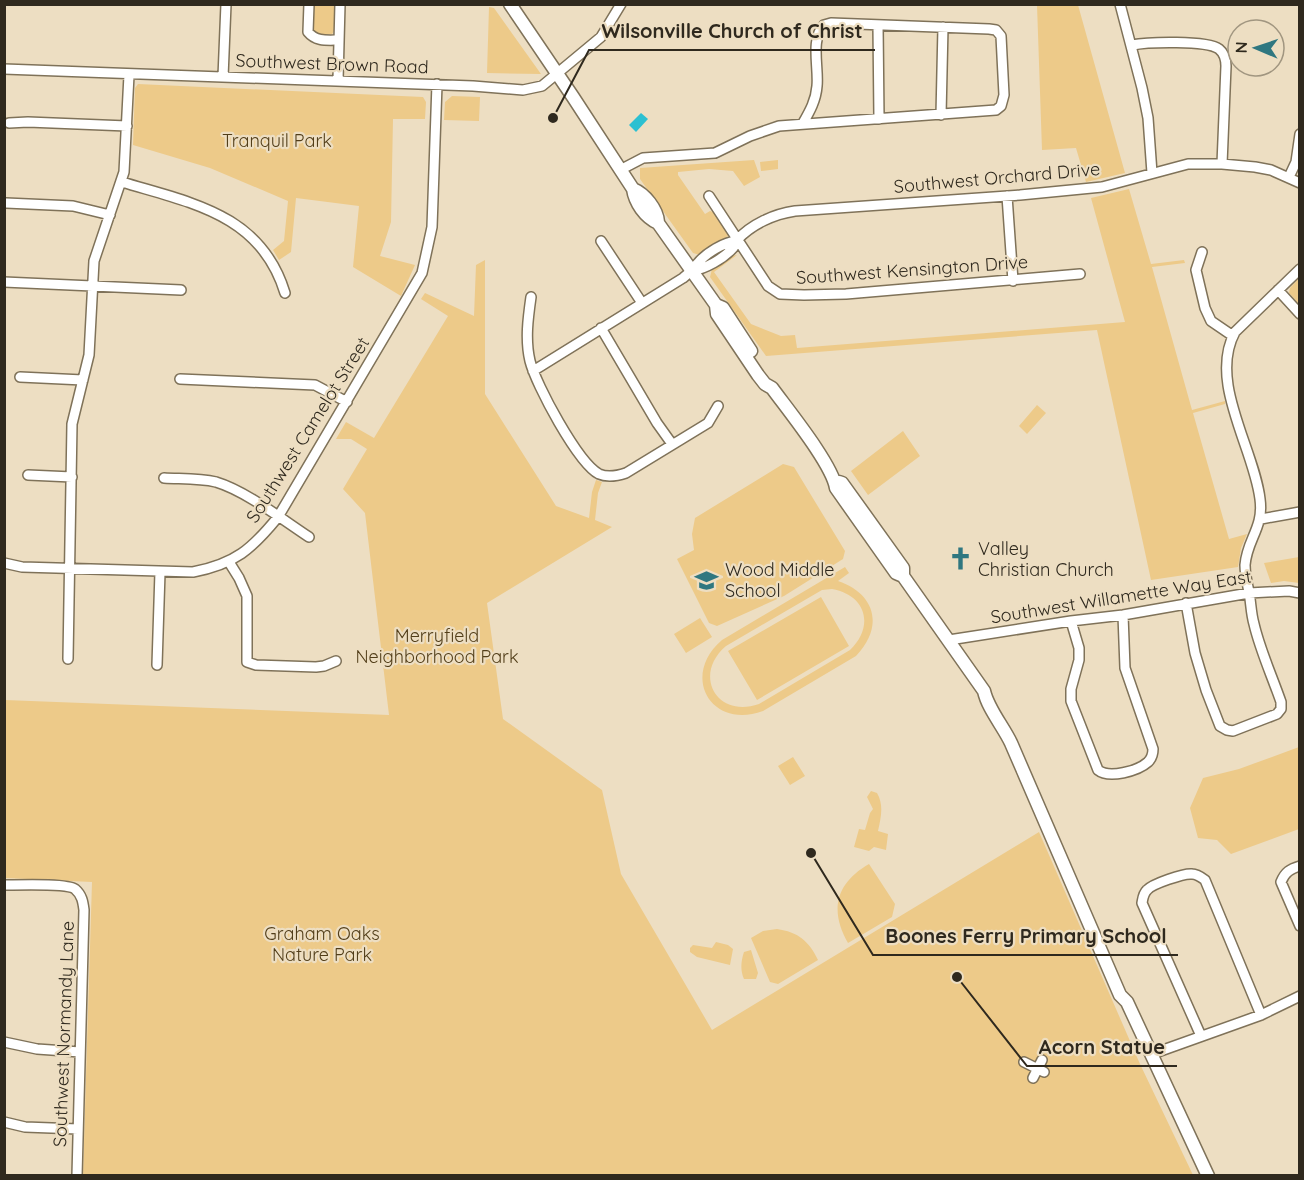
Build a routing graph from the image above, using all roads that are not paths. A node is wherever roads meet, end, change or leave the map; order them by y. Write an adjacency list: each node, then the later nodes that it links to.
1 (226, 4): 14 (street)
2 (309, 4): 9 (street)
3 (340, 4): 9 (street)
4 (510, 4): 12 (main road)
5 (621, 4): 12 (street, Southwest Brown Road)
6 (1120, 4): 10 (street)
7 (878, 25): 8 (street); 18 (street); 20 (street)
8 (943, 27): 17 (street); 17 (street)
9 (339, 40): 15 (street)
10 (1132, 45): 23 (street); 25 (street)
11 (4, 69): 13 (street, Southwest Brown Road)
12 (558, 74): 16 (street, Southwest Brown Road); 24 (main road)
13 (129, 75): 14 (street, Southwest Brown Road); 21 (street)
14 (223, 77): 15 (street, Southwest Brown Road)
15 (338, 80): 16 (street, Southwest Brown Road)
16 (437, 84): 54 (street, Southwest Camelot Street)
17 (941, 115): 18 (street)
18 (879, 119): 20 (street)
19 (9, 123): 21 (street)
20 (803, 123): 24 (street)
21 (127, 126): 27 (street)
22 (1299, 134): 26 (street)
23 (1222, 164): 25 (street, Southwest Orchard Drive); 26 (street, Southwest Orchard Drive)
24 (620, 170): 37 (main road)
25 (1152, 173): 30 (street, Southwest Orchard Drive)
26 (1289, 177): 28 (street, Southwest Orchard Drive)
27 (122, 182): 32 (street); 44 (street)
28 (1299, 183)
29 (709, 196): 33 (street, Southwest Kensington Drive)
30 (1007, 196): 33 (street, Southwest Orchard Drive); 39 (street)
31 (6, 202): 32 (street)
32 (110, 215): 41 (street)
33 (737, 240): 37 (street, Southwest Orchard Drive); 39 (street, Southwest Kensington Drive)
34 (601, 241): 46 (street)
35 (1202, 252): 49 (street)
36 (1299, 269): 43 (street)
37 (692, 272): 46 (street, Southwest Orchard Drive); 73 (main road)
38 (1080, 274): 39 (street, Southwest Kensington Drive)
39 (1013, 281)
40 (4, 282): 41 (street)
41 (94, 286): 42 (street); 53 (street)
42 (181, 290)
43 (1278, 290): 47 (street); 49 (street)
44 (285, 293)
45 (531, 297): 50 (street)
46 (642, 303): 48 (street, Southwest Orchard Drive)
47 (1299, 314)
48 (601, 328): 50 (street, Southwest Orchard Drive); 56 (street)
49 (1233, 336): 62 (street)
50 (533, 371): 56 (street)
51 (20, 377): 53 (street)
52 (180, 379): 54 (street)
53 (83, 380): 58 (street)
54 (347, 402): 61 (street, Southwest Camelot Street)
55 (718, 406): 56 (street)
56 (672, 444)
57 (28, 475): 58 (street)
58 (72, 477): 66 (street)
59 (164, 478): 61 (street)
60 (1299, 512): 62 (street)
61 (278, 517): 63 (street); 64 (street, Southwest Camelot Street)
62 (1261, 519): 68 (street)
63 (309, 537)
64 (229, 562): 67 (street, Southwest Camelot Street); 75 (street)
65 (4, 563): 66 (street, Southwest Camelot Street)
66 (71, 568): 67 (street, Southwest Camelot Street); 74 (street)
67 (160, 572): 76 (street)
68 (1249, 593): 69 (street, Southwest Willamette Way East); 70 (street, Southwest Willamette Way East); 70 (street)
69 (1299, 593)
70 (1186, 603): 71 (street, Southwest Willamette Way East)
71 (1123, 615): 72 (street, Southwest Willamette Way East); 72 (street)
72 (1071, 621): 73 (street, Southwest Willamette Way East)
73 (949, 640): 85 (main road)
74 (68, 659)
75 (336, 661)
76 (158, 665)
77 (1299, 866): 79 (street)
78 (4, 885): 84 (street, Southwest Normandy Lane)
79 (1299, 926)
80 (1299, 996): 81 (street)
81 (1261, 1015): 82 (street); 82 (street)
82 (1201, 1036): 85 (street)
83 (4, 1042): 84 (street)
84 (80, 1052): 89 (street, Southwest Normandy Lane)
85 (1152, 1054): 91 (main road)
86 (1024, 1062): 87 (street)
87 (1033, 1078)
88 (4, 1122): 89 (street)
89 (78, 1129): 90 (street, Southwest Normandy Lane)
90 (77, 1176)
91 (1208, 1176)

